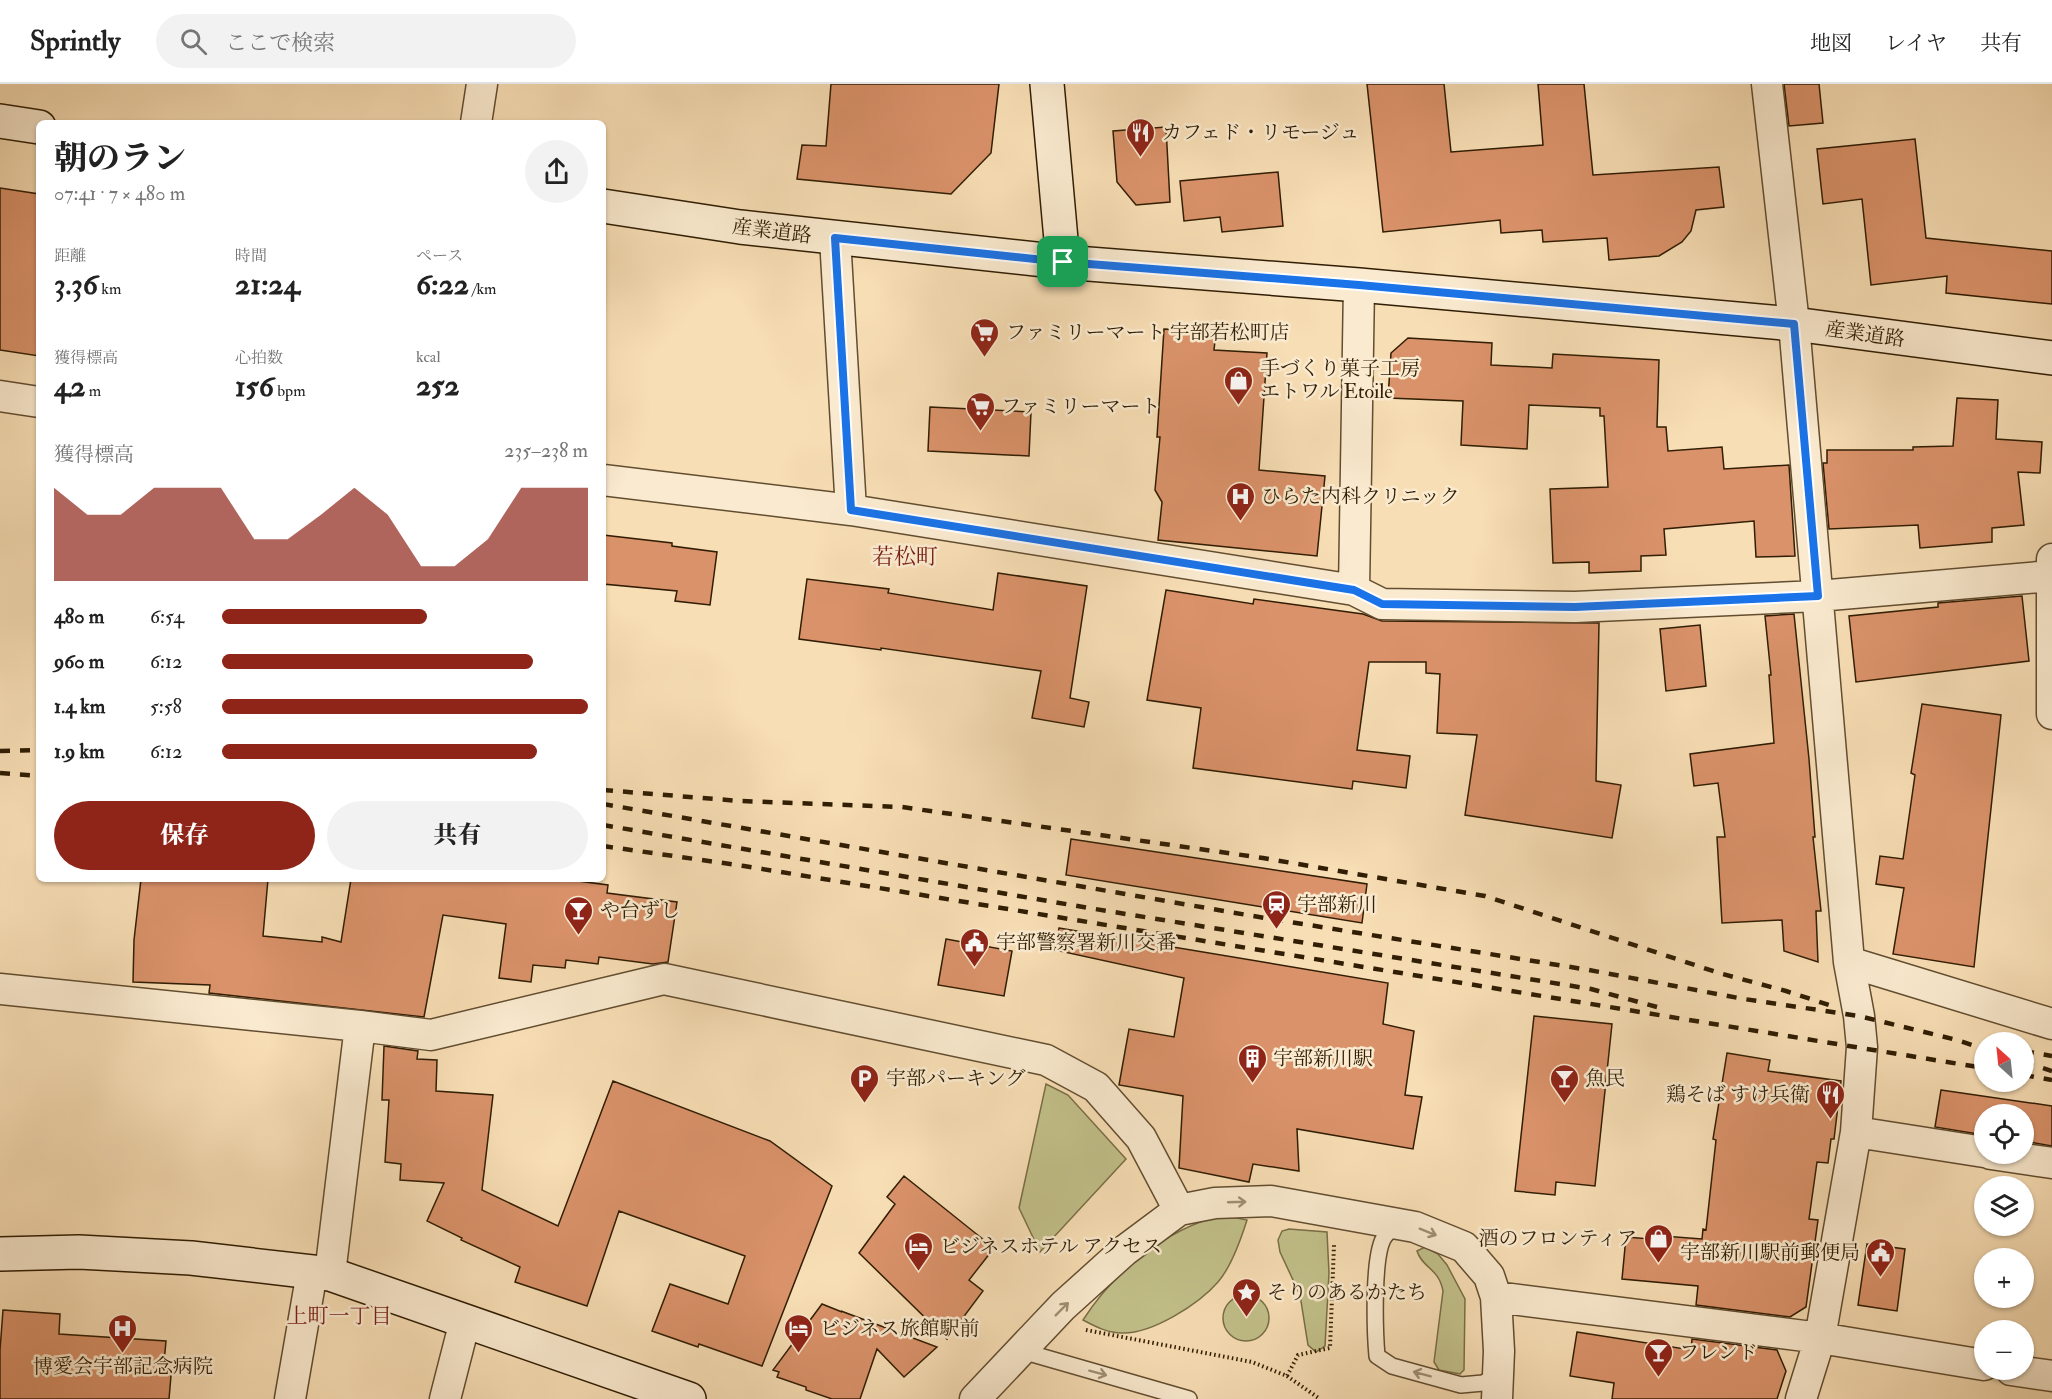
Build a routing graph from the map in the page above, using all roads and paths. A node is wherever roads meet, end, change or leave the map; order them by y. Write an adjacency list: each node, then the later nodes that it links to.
1 (482, 84): 4 (street)
2 (1047, 84): 9 (street)
3 (1767, 84): 11 (street)
4 (476, 120)
5 (0, 121): 6 (street)
6 (36, 127)
7 (606, 206): 8 (street, 産業道路)
8 (835, 238): 9 (street, 産業道路); 16 (street)
9 (1063, 262): 10 (street, 産業道路)
10 (1359, 285): 11 (street, 産業道路); 19 (street)
11 (1794, 324): 12 (street, 産業道路); 20 (street)
12 (2052, 358)
13 (0, 396): 14 (street)
14 (36, 402)
15 (606, 480): 16 (street)
16 (851, 510): 19 (street)
17 (2052, 559): 18 (street)
18 (2051, 576): 20 (street); 21 (street)
19 (1354, 590): 20 (street)
20 (1818, 596): 22 (street)
21 (2052, 714)
22 (1849, 962): 24 (street); 26 (street)
23 (0, 989): 25 (street)
24 (2052, 1024)
25 (360, 1026): 30 (street); 34 (street)
26 (1856, 1132): 27 (street); 38 (street)
27 (1974, 1150)
28 (2034, 1160): 29 (street)
29 (2052, 1163)
30 (1179, 1210): 31 (street, one-way to 31); 39 (street, one-way to 30)
31 (1398, 1224): 35 (street, one-way to 35); 44 (lane, one-way to 31)
32 (1334, 1241): 42 (path)
33 (0, 1254): 34 (street)
34 (321, 1273): 36 (street); 47 (street)
35 (1496, 1297): 38 (street); 44 (street)
36 (465, 1320): 46 (street); 48 (street)
37 (1082, 1329): 42 (path)
38 (1820, 1338): 40 (street); 51 (street)
39 (1022, 1351): 45 (street); 49 (lane, one-way to 49)
40 (1974, 1363)
41 (2034, 1373): 43 (street)
42 (1287, 1376): 50 (path)
43 (2052, 1376)
44 (1498, 1387)
45 (982, 1395)
46 (683, 1398)
47 (290, 1399)
48 (445, 1399)
49 (1189, 1399)
50 (1320, 1399)
51 (1801, 1399)

